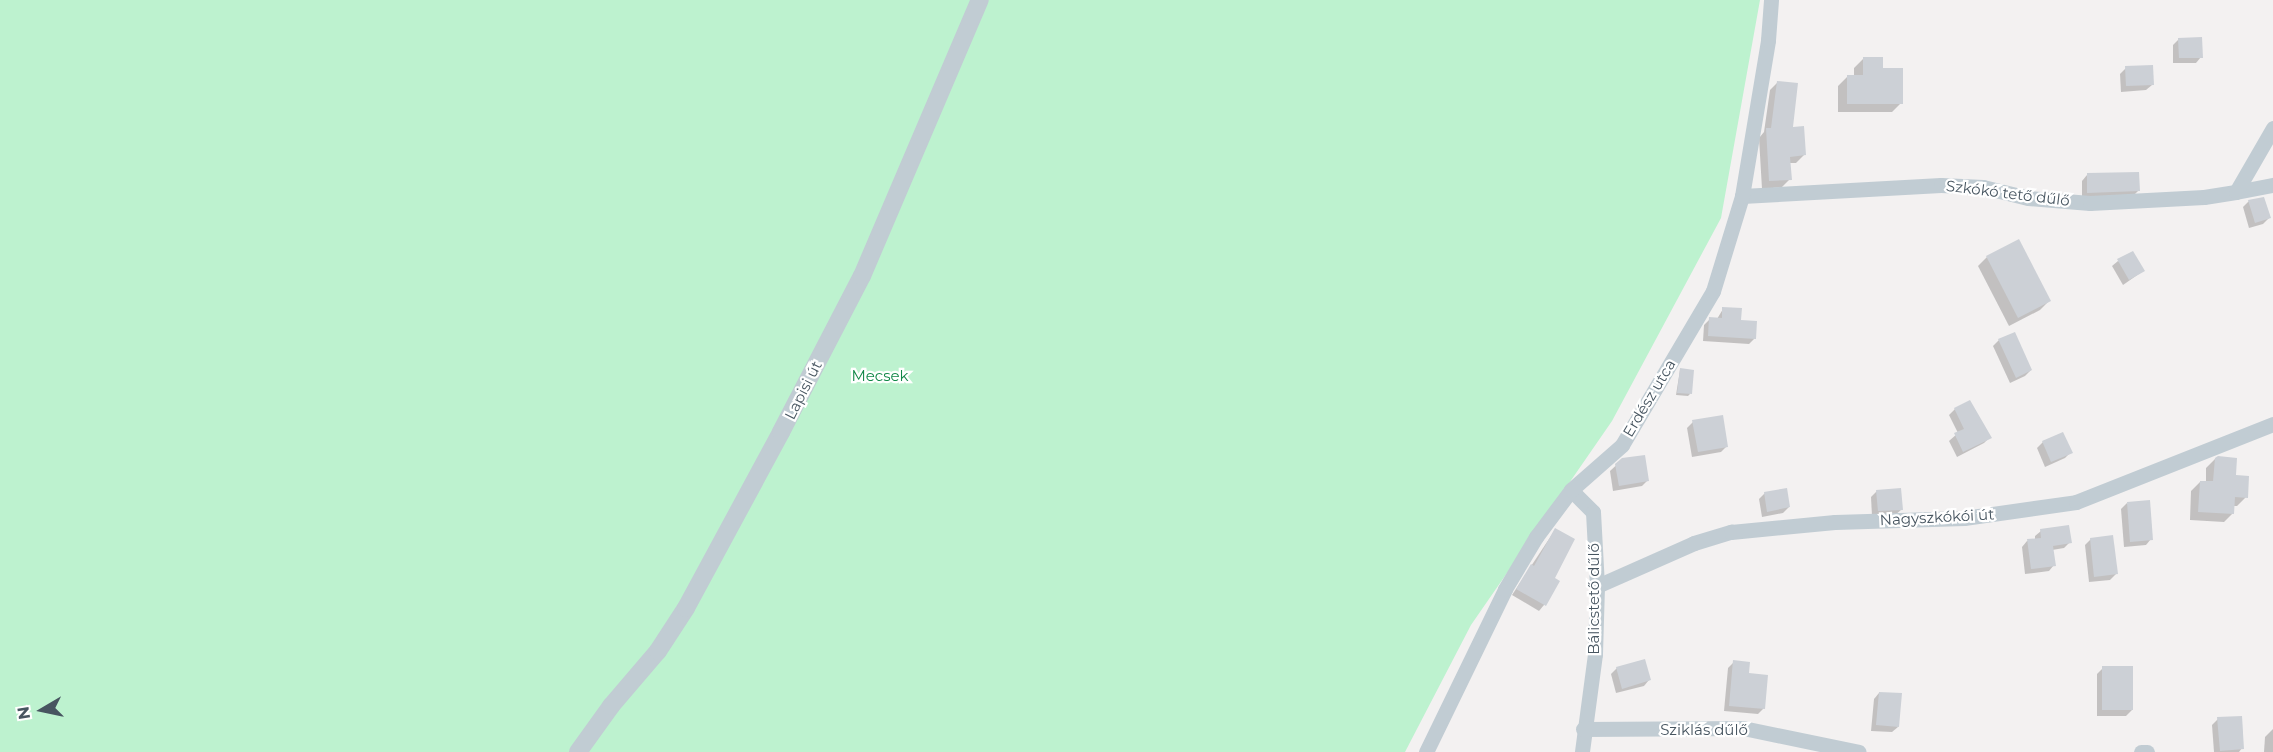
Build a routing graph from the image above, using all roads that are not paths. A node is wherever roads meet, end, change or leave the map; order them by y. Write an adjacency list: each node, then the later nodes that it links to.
1 (980, 0): 11 (street, Lapisi út)
2 (1771, 0): 6 (street, Erdész utca)
3 (2273, 128): 5 (street)
4 (2273, 185): 5 (street, Szkókó tető dűlő)
5 (2236, 192): 6 (street, Szkókó tető dűlő)
6 (1742, 196): 8 (street, Erdész utca)
7 (2273, 424): 9 (street, Nagyszkókói út)
8 (1571, 490): 9 (street, Bálicstető dűlő); 12 (street, Erdész utca)
9 (1597, 586): 10 (street, Bálicstető dűlő)
10 (1583, 729): 13 (street, Bálicstető dűlő); 14 (street, Sziklás dűlő)
11 (578, 752)
12 (1426, 752)
13 (1582, 752)
14 (1858, 752)
15 (2141, 752): 16 (street)
16 (2147, 752)

